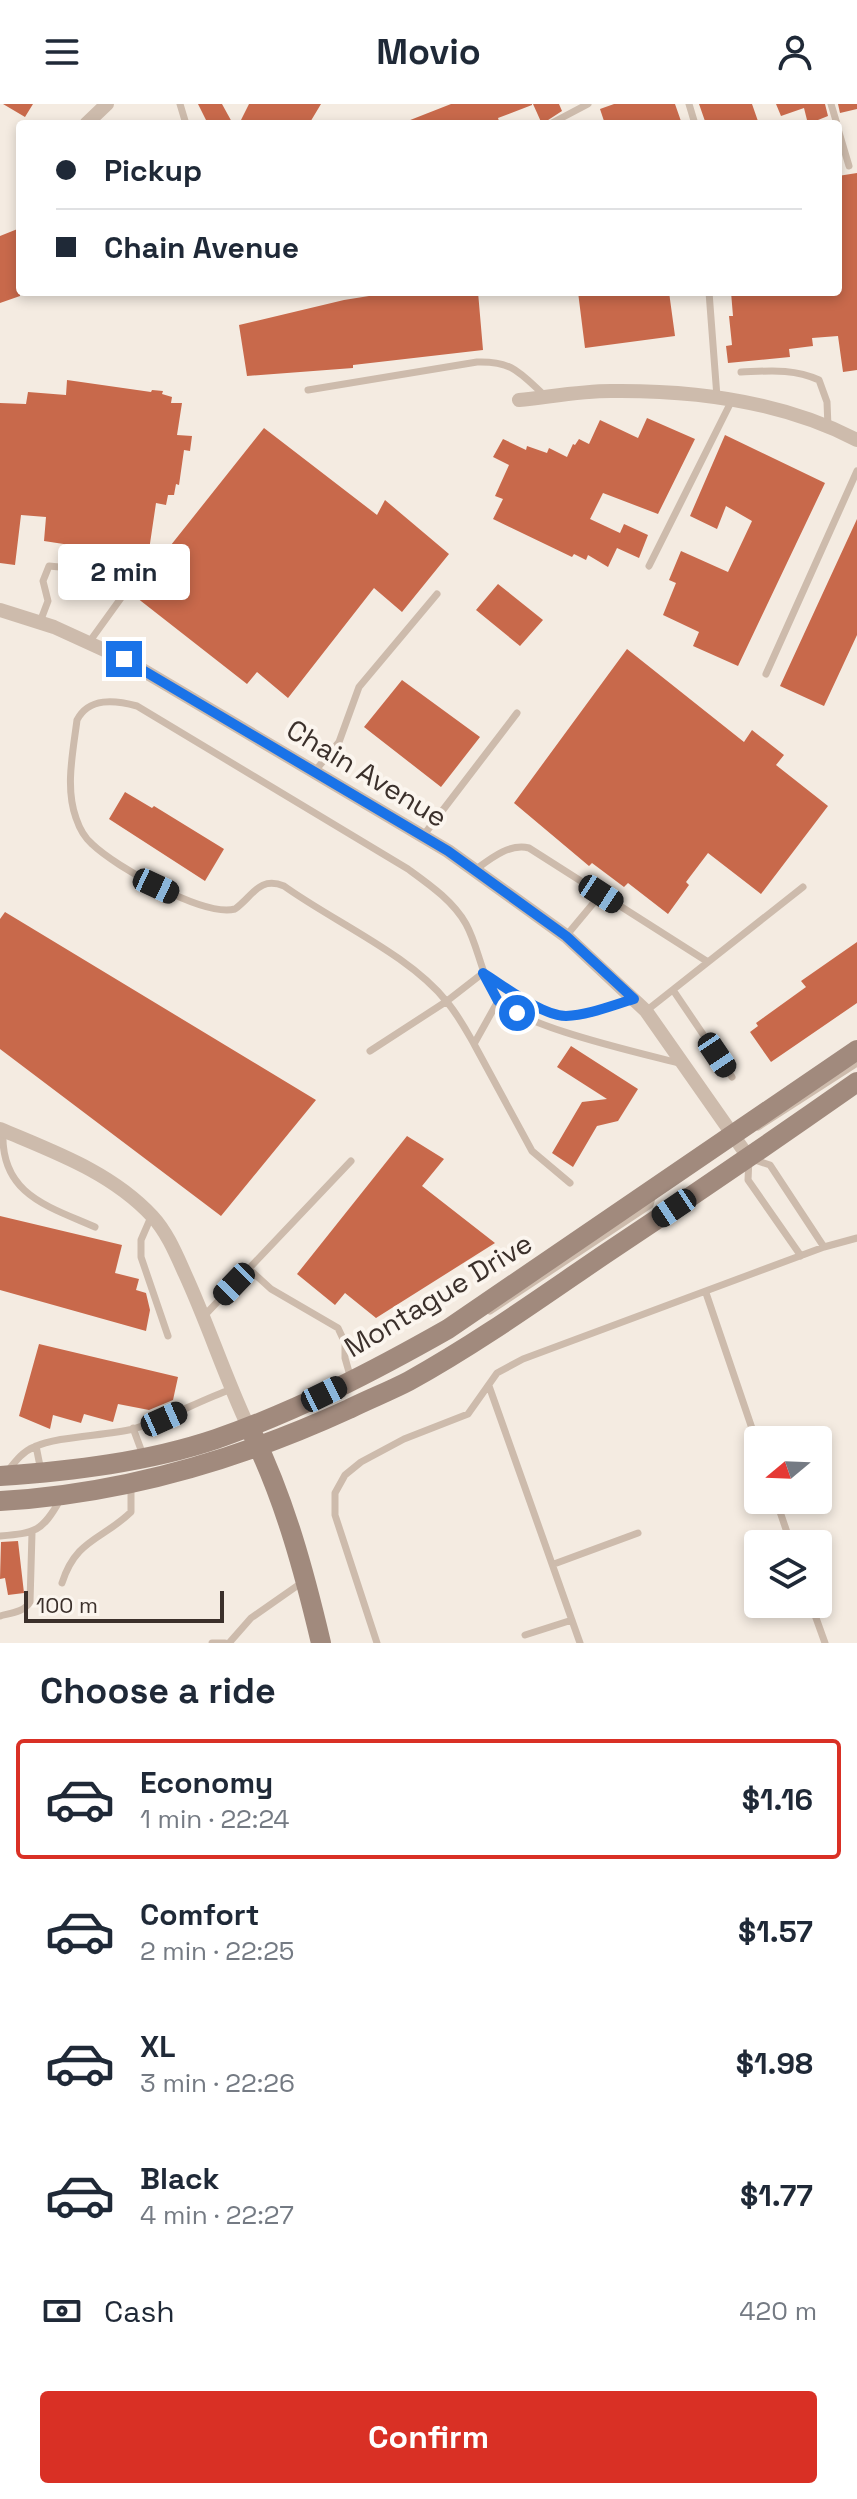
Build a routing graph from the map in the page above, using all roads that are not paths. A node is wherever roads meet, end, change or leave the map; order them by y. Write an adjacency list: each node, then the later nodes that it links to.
1 (588, 104): 2 (lane)
2 (558, 120)
3 (842, 143): 4 (lane)
4 (849, 166)
5 (710, 296): 9 (lane)
6 (741, 372): 11 (lane)
7 (308, 390): 8 (lane)
8 (547, 397): 9 (street); 10 (street)
9 (724, 398): 11 (street); 14 (lane)
10 (519, 400)
11 (828, 427): 12 (street)
12 (857, 440)
13 (857, 471): 19 (lane)
14 (649, 566)
15 (437, 594): 21 (lane)
16 (0, 610): 17 (street, Chain Avenue)
17 (40, 622): 18 (street, Chain Avenue); 18 (lane)
18 (90, 641): 21 (street, Chain Avenue)
19 (766, 674)
20 (517, 713): 22 (lane)
21 (314, 772): 22 (street, Chain Avenue)
22 (423, 836): 23 (street, Chain Avenue)
23 (475, 870): 25 (lane); 26 (street, Chain Avenue)
24 (803, 887): 27 (lane)
25 (601, 894): 26 (lane); 27 (lane)
26 (566, 936): 30 (street, Chain Avenue)
27 (708, 962): 29 (lane)
28 (483, 973): 30 (lane); 31 (lane); 31 (lane); 32 (lane)
29 (673, 990): 33 (lane); 39 (lane)
30 (634, 999): 33 (street, Chain Avenue)
31 (447, 1001): 34 (lane); 36 (lane)
32 (498, 1001): 34 (lane); 38 (lane)
33 (646, 1011): 38 (street, Chain Avenue)
34 (474, 1044): 45 (lane)
35 (857, 1050): 42 (main road, Montague Drive)
36 (370, 1051)
37 (857, 1063): 42 (lane)
38 (684, 1064): 42 (street, Chain Avenue)
39 (732, 1077)
40 (857, 1082): 43 (main road, Montague Drive)
41 (2, 1130): 46 (street); 47 (lane)
42 (734, 1136): 43 (street, Chain Avenue); 55 (main road, Montague Drive)
43 (749, 1158): 49 (lane); 50 (lane); 62 (main road, Montague Drive)
44 (351, 1161): 51 (lane)
45 (570, 1183)
46 (152, 1216): 53 (street); 54 (lane)
47 (95, 1227)
48 (857, 1238): 49 (lane)
49 (824, 1247): 50 (lane)
50 (801, 1256): 52 (lane)
51 (249, 1269): 53 (lane); 55 (lane)
52 (706, 1293): 56 (lane); 59 (lane)
53 (204, 1316): 57 (street)
54 (168, 1336)
55 (351, 1381): 58 (main road, Montague Drive)
56 (489, 1386): 72 (lane); 82 (lane)
57 (232, 1389): 58 (street); 60 (lane)
58 (248, 1426): 62 (main road); 63 (main road, Montague Drive)
59 (751, 1426)
60 (133, 1428): 61 (lane); 63 (lane)
61 (36, 1446): 64 (lane); 65 (lane)
62 (259, 1447): 66 (main road, Montague Drive); 73 (main road)
63 (143, 1457): 64 (main road, Montague Drive)
64 (41, 1472): 65 (main road, Montague Drive)
65 (2, 1476)
66 (131, 1484): 67 (main road, Montague Drive); 74 (lane)
67 (63, 1495): 68 (main road, Montague Drive); 69 (lane)
68 (0, 1501)
69 (32, 1533): 71 (lane); 75 (lane)
70 (638, 1533): 72 (lane)
71 (0, 1536)
72 (554, 1564): 77 (lane)
73 (305, 1580): 79 (main road); 81 (lane)
74 (62, 1583)
75 (0, 1616)
76 (816, 1618): 84 (lane)
77 (572, 1620): 78 (lane); 83 (lane)
78 (525, 1635)
79 (320, 1637)
80 (212, 1643): 81 (lane)
81 (227, 1643)
82 (377, 1643)
83 (580, 1643)
84 (825, 1643)

